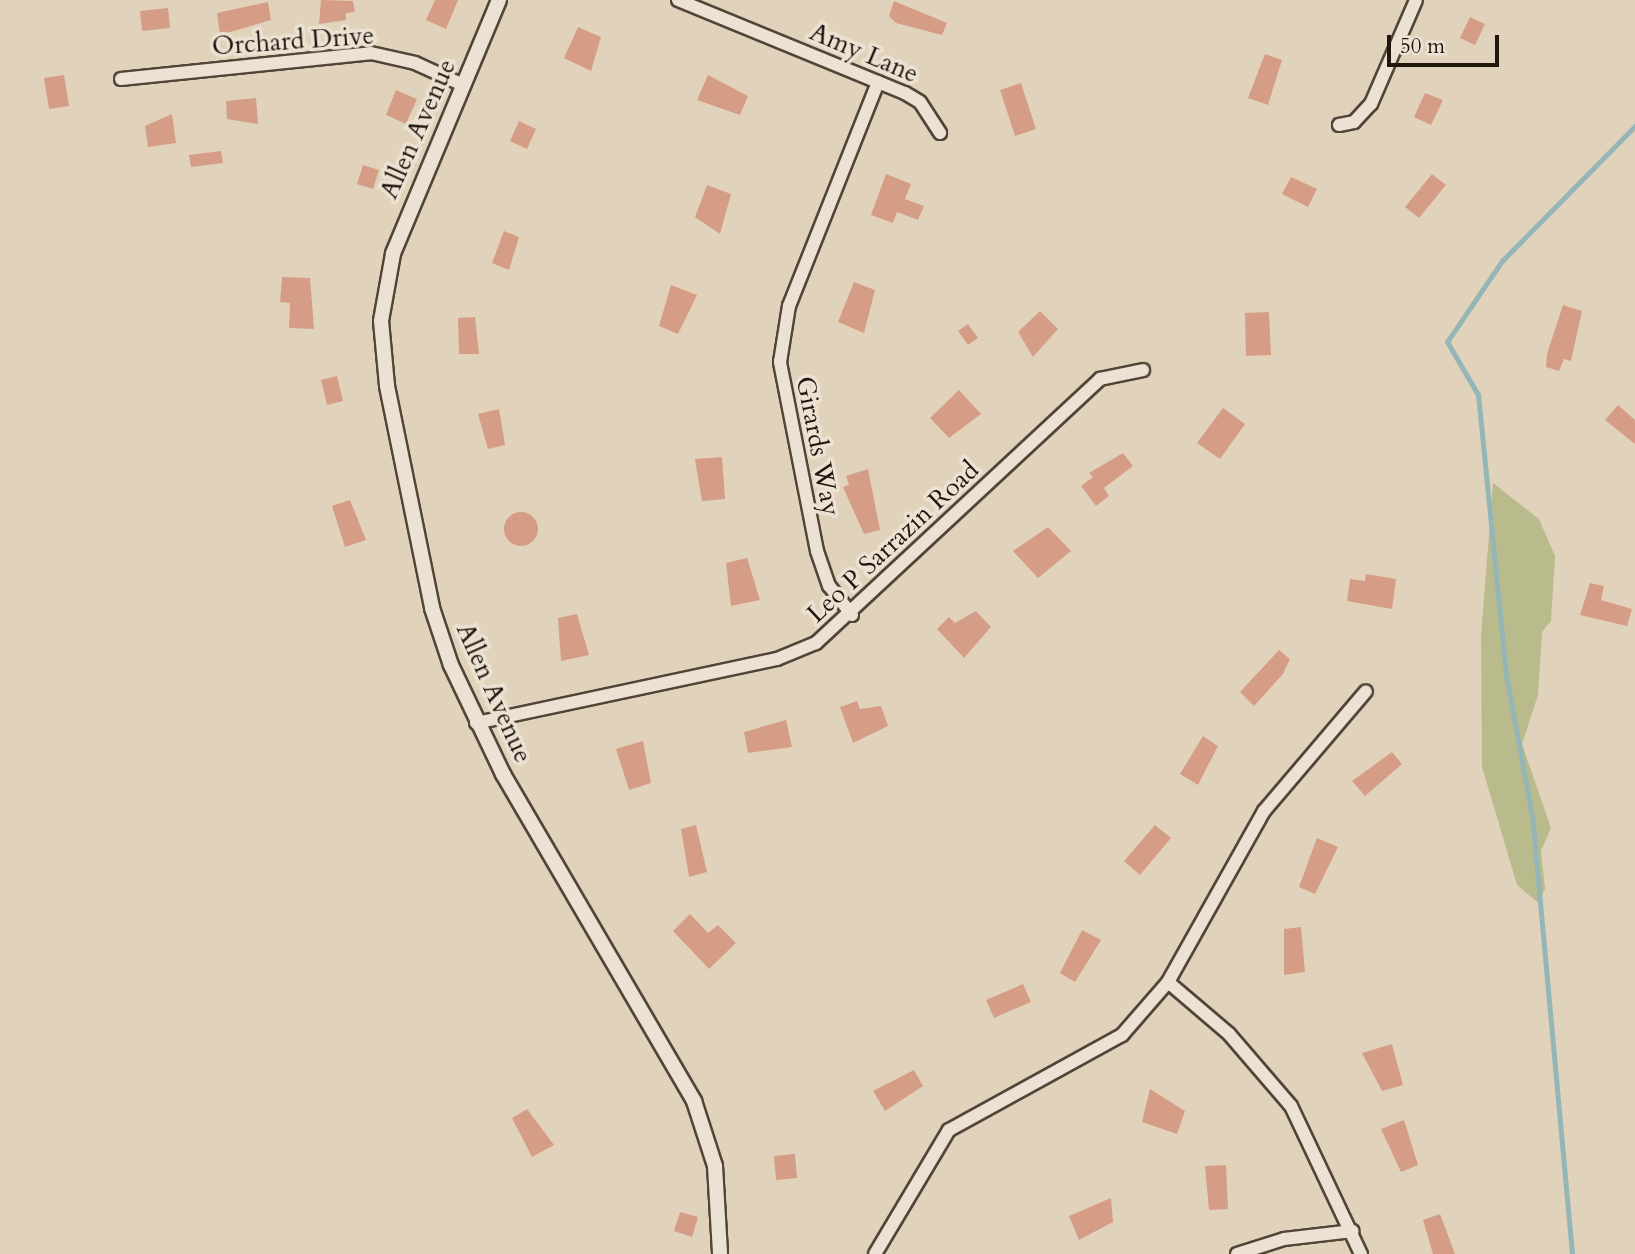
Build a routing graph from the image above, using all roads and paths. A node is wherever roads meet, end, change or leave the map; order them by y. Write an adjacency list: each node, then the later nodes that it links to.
1 (499, 0): 6 (street, Allen Avenue)
2 (678, 0): 5 (street, Amy Lane)
3 (1416, 0): 7 (street)
4 (121, 79): 6 (street, Orchard Drive)
5 (878, 82): 8 (street, Amy Lane); 10 (street, Girards Way)
6 (463, 85): 12 (street, Allen Avenue)
7 (1339, 125)
8 (940, 133)
9 (1143, 370): 10 (street, Leo P Sarrazin Road)
10 (852, 615): 12 (street, Leo P Sarrazin Road)
11 (1366, 691): 13 (street)
12 (476, 723): 15 (street, Allen Avenue)
13 (1168, 982): 14 (street); 16 (street)
14 (1353, 1231): 17 (street); 18 (street)
15 (720, 1254)
16 (875, 1254)
17 (1237, 1254)
18 (1361, 1254)

